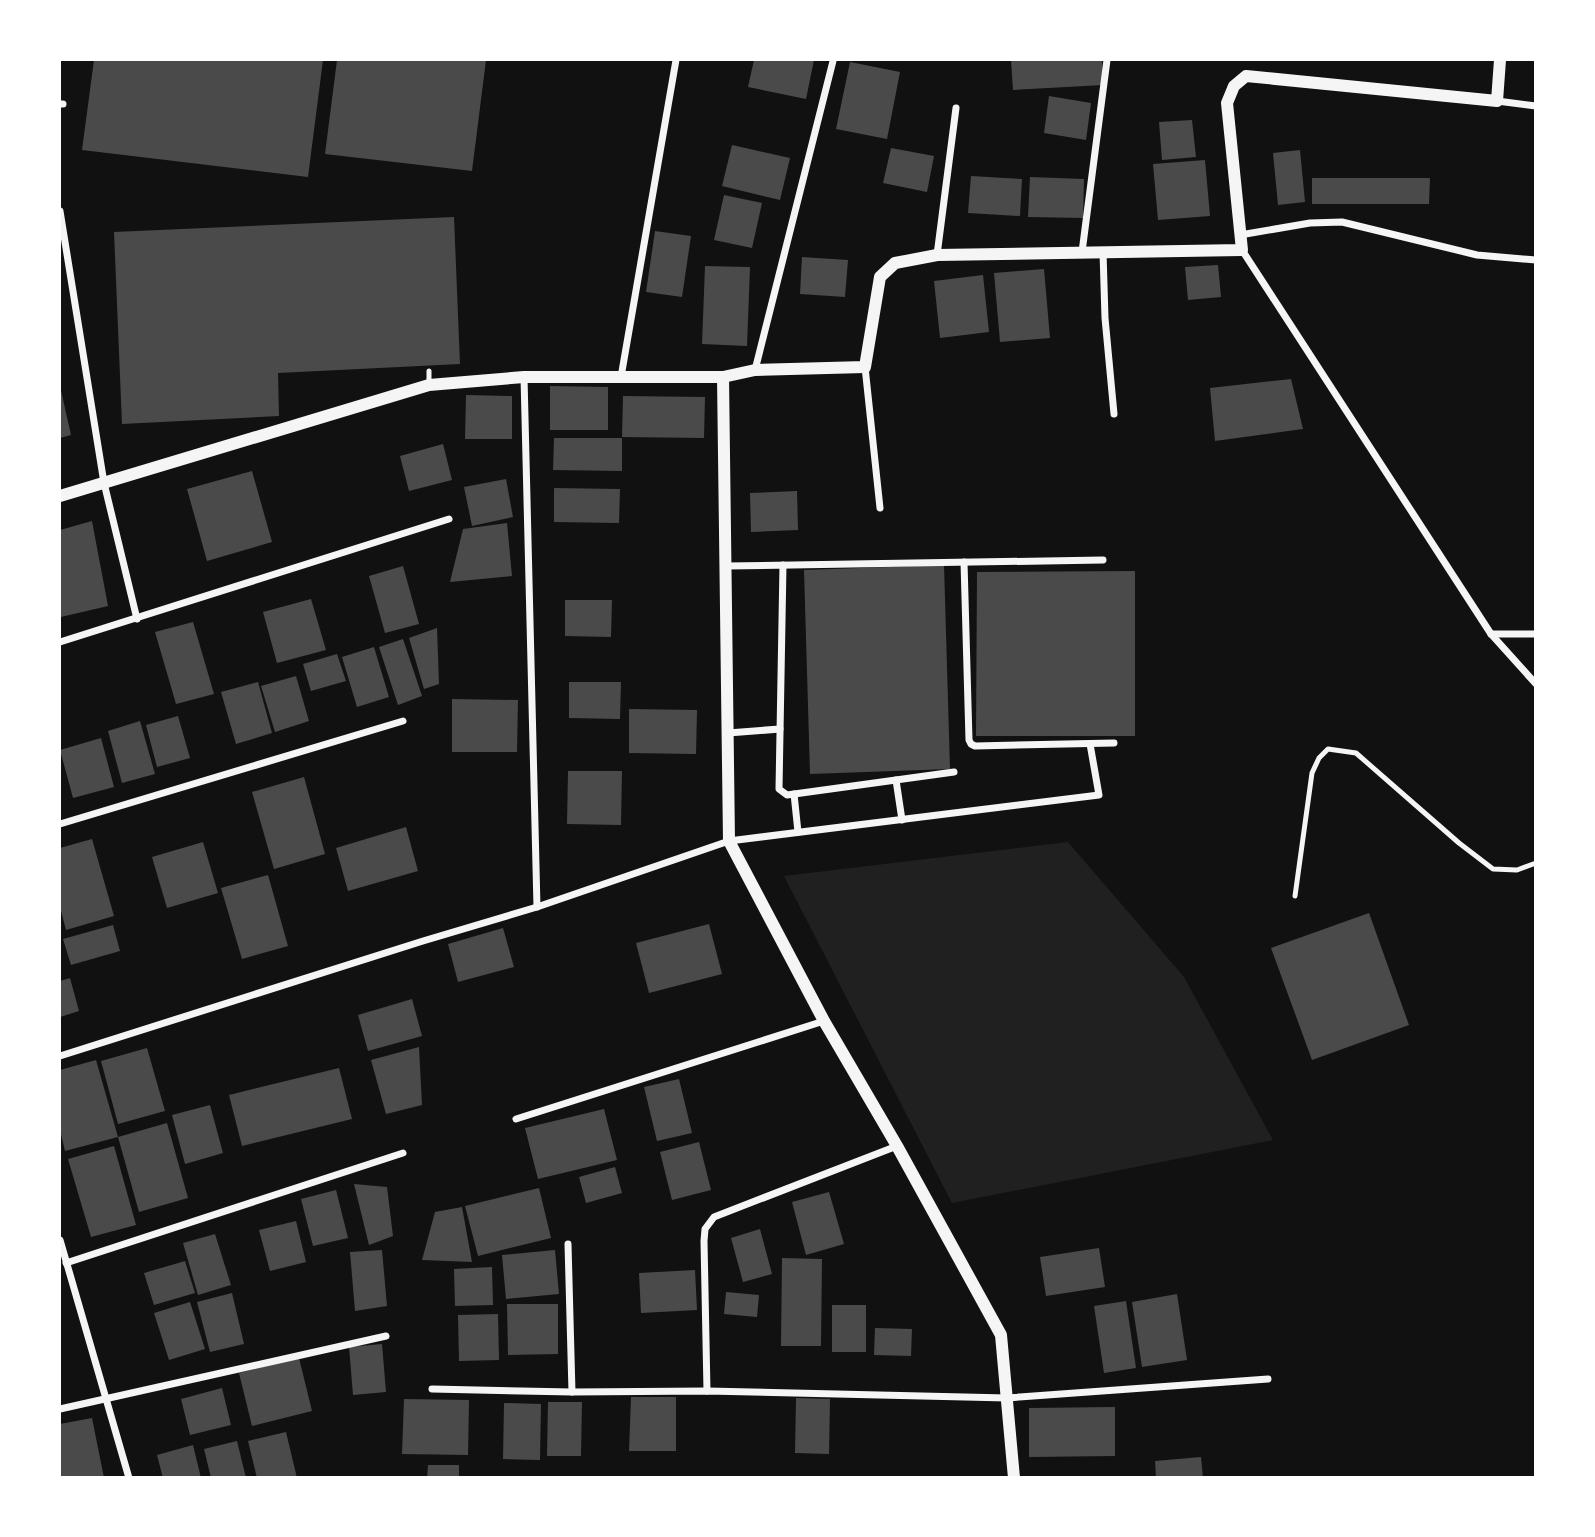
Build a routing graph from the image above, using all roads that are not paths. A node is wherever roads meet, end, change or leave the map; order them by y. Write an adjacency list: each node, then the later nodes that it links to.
1 (676, 60): 19 (street)
2 (1107, 60): 11 (street)
3 (1500, 60): 5 (street)
4 (833, 61): 16 (street)
5 (1497, 101): 6 (street); 9 (street)
6 (1535, 106)
7 (956, 108): 13 (street)
8 (60, 211): 23 (street)
9 (1240, 235): 10 (street); 14 (street)
10 (1242, 250): 12 (street); 32 (street)
11 (1082, 252): 12 (street); 13 (street)
12 (1103, 252): 22 (street)
13 (936, 255): 15 (street)
14 (1535, 260)
15 (865, 367): 16 (street); 25 (street)
16 (755, 370): 20 (street)
17 (429, 371): 21 (lane)
18 (524, 377): 19 (street); 21 (street); 50 (street)
19 (621, 377): 20 (street)
20 (723, 377): 30 (street)
21 (429, 385): 23 (street)
22 (1114, 415)
23 (104, 483): 24 (street); 31 (street)
24 (60, 496)
25 (880, 508)
26 (449, 519): 31 (street)
27 (1102, 560): 28 (street)
28 (964, 562): 29 (street); 40 (street)
29 (783, 565): 30 (street); 37 (street)
30 (726, 566): 38 (street)
31 (137, 619): 34 (street)
32 (1491, 634): 33 (street); 35 (street)
33 (1535, 634)
34 (60, 642)
35 (1535, 684)
36 (402, 721): 45 (street)
37 (780, 729): 38 (street); 43 (street)
38 (728, 733): 47 (street)
39 (1114, 743): 40 (street)
40 (1090, 744): 44 (street)
41 (954, 772): 42 (street)
42 (896, 780): 43 (street); 44 (street)
43 (794, 794): 46 (street)
44 (902, 820): 46 (street)
45 (60, 824)
46 (798, 832): 47 (street)
47 (729, 841): 50 (street); 51 (street)
48 (1535, 863): 49 (lane)
49 (1295, 896)
50 (537, 907): 52 (street)
51 (824, 1021): 53 (street); 54 (street)
52 (60, 1056)
53 (516, 1119)
54 (897, 1146): 62 (street); 65 (street)
55 (403, 1153): 58 (street)
56 (60, 1240): 58 (street)
57 (568, 1244): 63 (street)
58 (66, 1263): 64 (street)
59 (386, 1336): 64 (street)
60 (1268, 1379): 65 (street)
61 (432, 1389): 63 (street)
62 (707, 1391): 63 (street); 65 (street)
63 (572, 1392)
64 (107, 1398): 66 (street); 67 (street)
65 (1007, 1398): 68 (street)
66 (60, 1409)
67 (129, 1478)
68 (1014, 1478)

